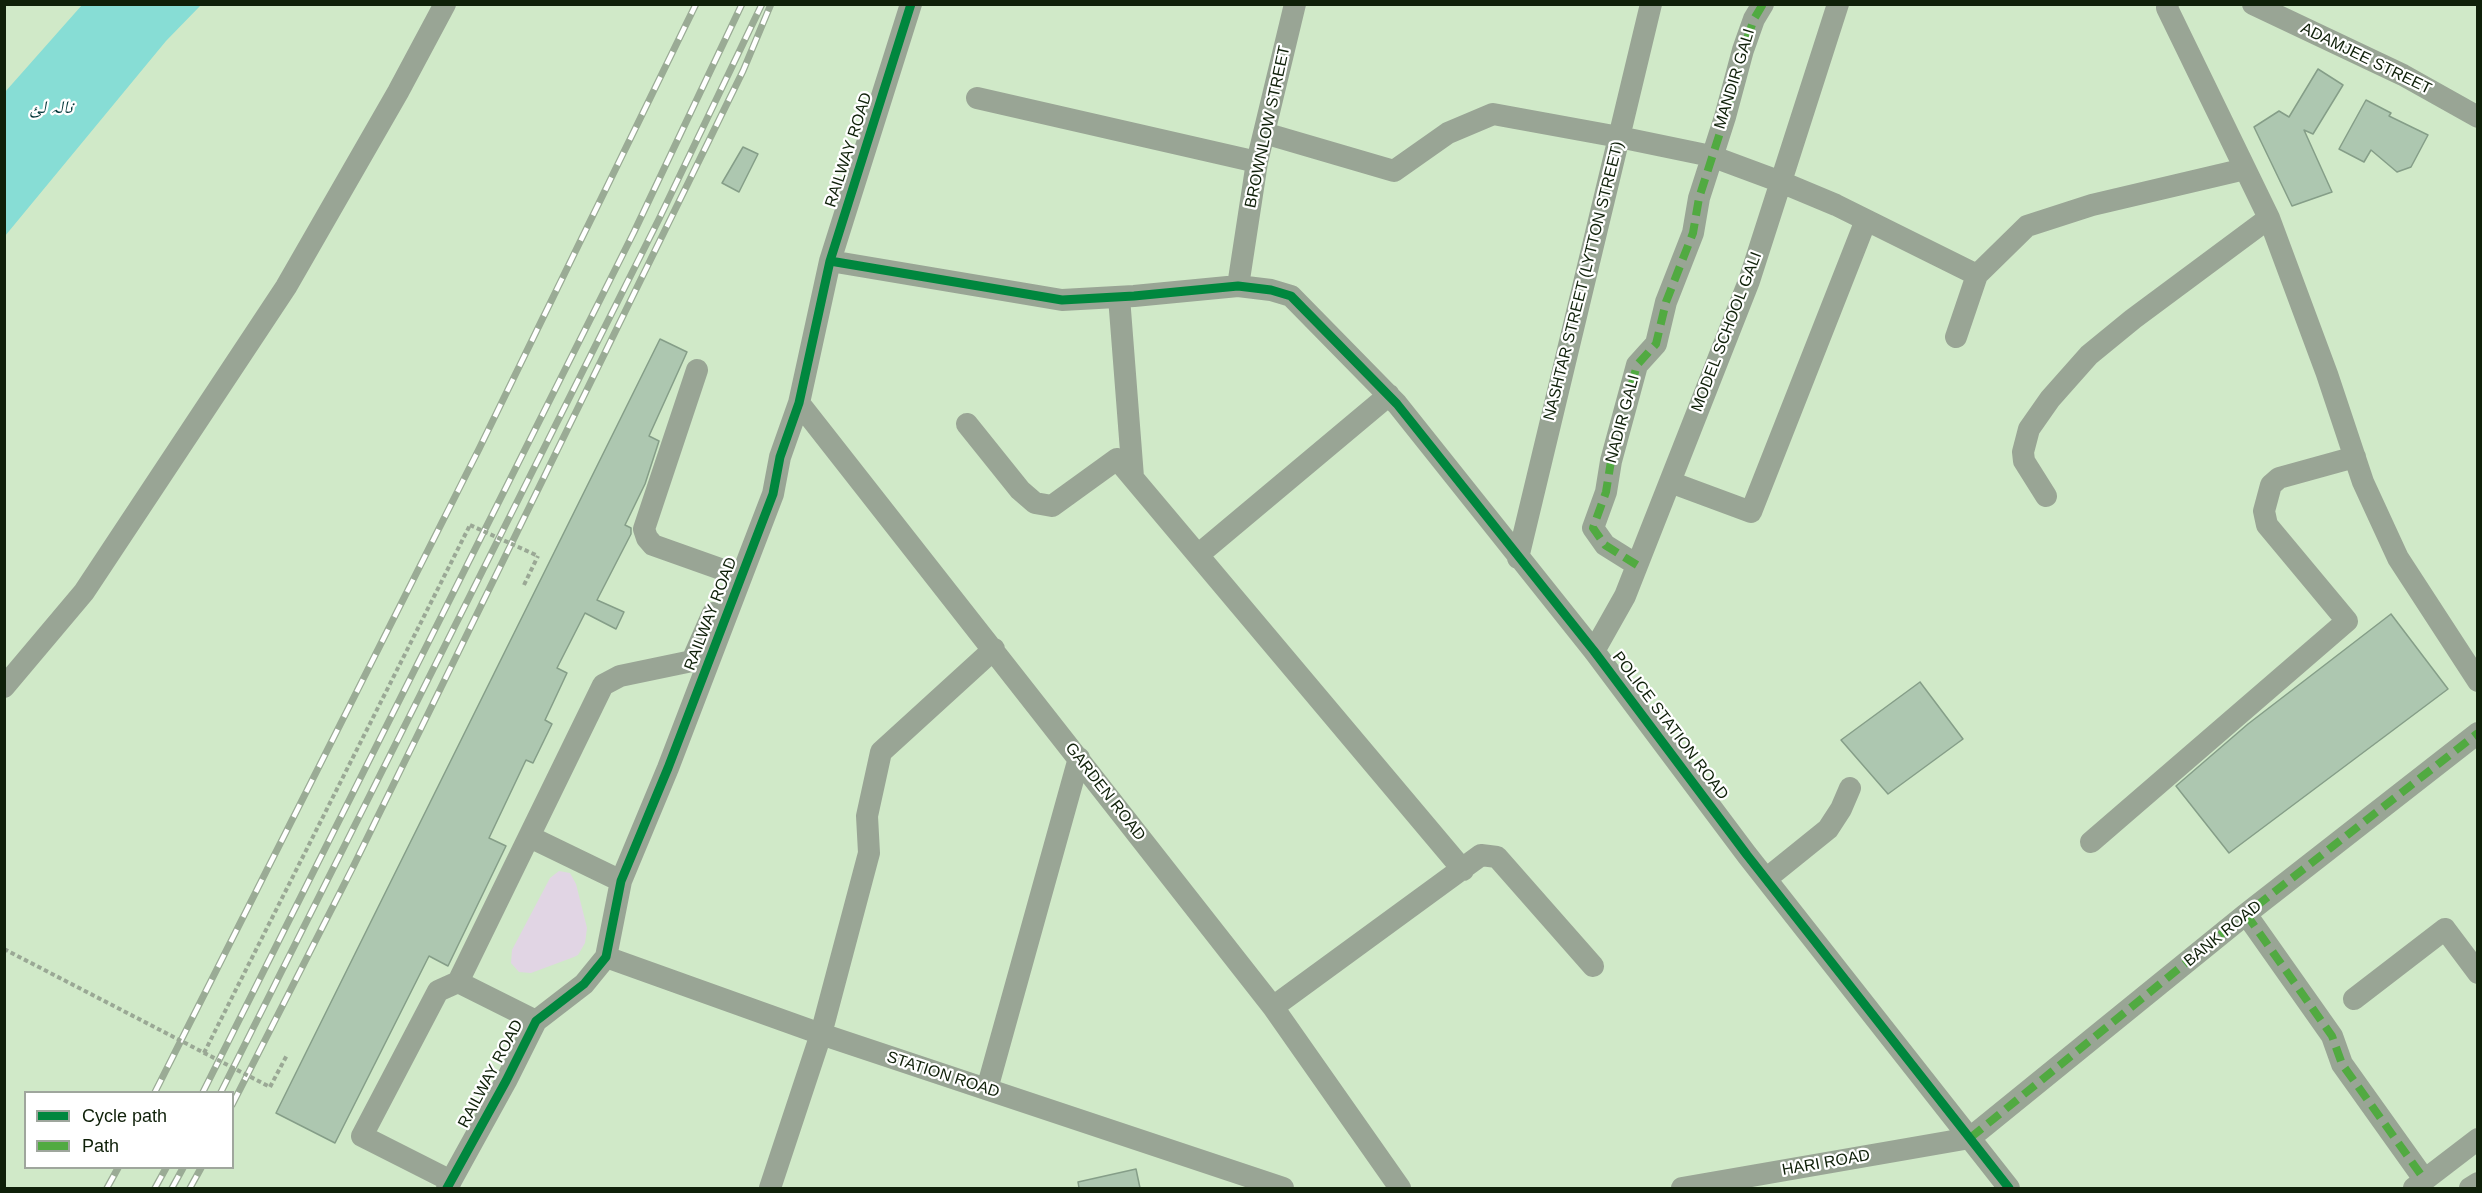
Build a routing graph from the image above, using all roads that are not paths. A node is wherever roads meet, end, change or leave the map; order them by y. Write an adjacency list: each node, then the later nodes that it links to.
1 (445, 4): 40 (street)
2 (912, 4): 19 (street, RAILWAY ROAD)
3 (1295, 4): 11 (street, BROWNLOW STREET)
4 (1651, 4): 12 (street, NASHTAR STREET (LYTTON STREET))
5 (1763, 4): 13 (street, MANDIR GALI)
6 (1838, 4): 16 (street, MODEL SCHOOL GALI)
7 (2253, 4): 10 (street, ADAMJEE STREET)
8 (2161, 6): 15 (street)
9 (977, 98): 14 (street)
10 (2478, 117)
11 (1264, 133): 12 (street); 14 (street, BROWNLOW STREET)
12 (1619, 137): 13 (street); 34 (street, NASHTAR STREET (LYTTON STREET))
13 (1711, 156): 16 (street); 35 (street, NADIR GALI)
14 (1257, 162): 21 (street, BROWNLOW STREET)
15 (2245, 169): 17 (street); 20 (street)
16 (1780, 182): 18 (street); 31 (street, MODEL SCHOOL GALI)
17 (2269, 218): 29 (street); 32 (street)
18 (1866, 220): 20 (street); 31 (street)
19 (830, 261): 22 (street); 26 (street, RAILWAY ROAD)
20 (1977, 274): 23 (street)
21 (1238, 286): 22 (street); 25 (street, POLICE STATION ROAD)
22 (1119, 297): 30 (street)
23 (1956, 337)
24 (697, 370): 36 (street)
25 (1389, 395): 33 (street); 34 (street, POLICE STATION ROAD)
26 (799, 403): 28 (street, RAILWAY ROAD); 37 (street, GARDEN ROAD)
27 (967, 424): 30 (street)
28 (780, 457): 36 (street); 48 (street, RAILWAY ROAD)
29 (2355, 457): 39 (street); 45 (street)
30 (1133, 477): 33 (street)
31 (1670, 482): 35 (street, MODEL SCHOOL GALI)
32 (2046, 496)
33 (1198, 555): 46 (street)
34 (1518, 558): 38 (street, POLICE STATION ROAD)
35 (1637, 565): 38 (street, MODEL SCHOOL GALI)
36 (729, 572): 44 (street)
37 (994, 649): 42 (street, GARDEN ROAD); 57 (street)
38 (1594, 651): 47 (street, POLICE STATION ROAD)
39 (2478, 681)
40 (4, 687)
41 (2478, 733): 49 (street, BANK ROAD)
42 (1079, 758): 55 (street, GARDEN ROAD); 58 (street)
43 (1850, 788): 47 (street)
44 (530, 837): 48 (street); 53 (street)
45 (2091, 842)
46 (1463, 870): 51 (street); 55 (street)
47 (1766, 879): 59 (street, POLICE STATION ROAD)
48 (621, 881): 50 (street, RAILWAY ROAD)
49 (2246, 914): 59 (street, BANK ROAD); 62 (street)
50 (606, 957): 56 (street, RAILWAY ROAD); 57 (street, STATION ROAD)
51 (1593, 966)
52 (2478, 974): 54 (street)
53 (458, 982): 56 (street); 63 (street)
54 (2354, 999)
55 (1273, 1007): 66 (street, GARDEN ROAD)
56 (536, 1022): 63 (street, RAILWAY ROAD)
57 (821, 1034): 58 (street, STATION ROAD); 64 (street)
58 (987, 1089): 65 (street, STATION ROAD)
59 (1970, 1138): 67 (street, HARI ROAD); 68 (street, POLICE STATION ROAD)
60 (2478, 1139): 62 (street)
61 (2478, 1183): 69 (street)
62 (2418, 1184)
63 (449, 1185)
64 (770, 1188)
65 (1283, 1188)
66 (1400, 1188)
67 (1682, 1188)
68 (2009, 1188)
69 (2470, 1188)

